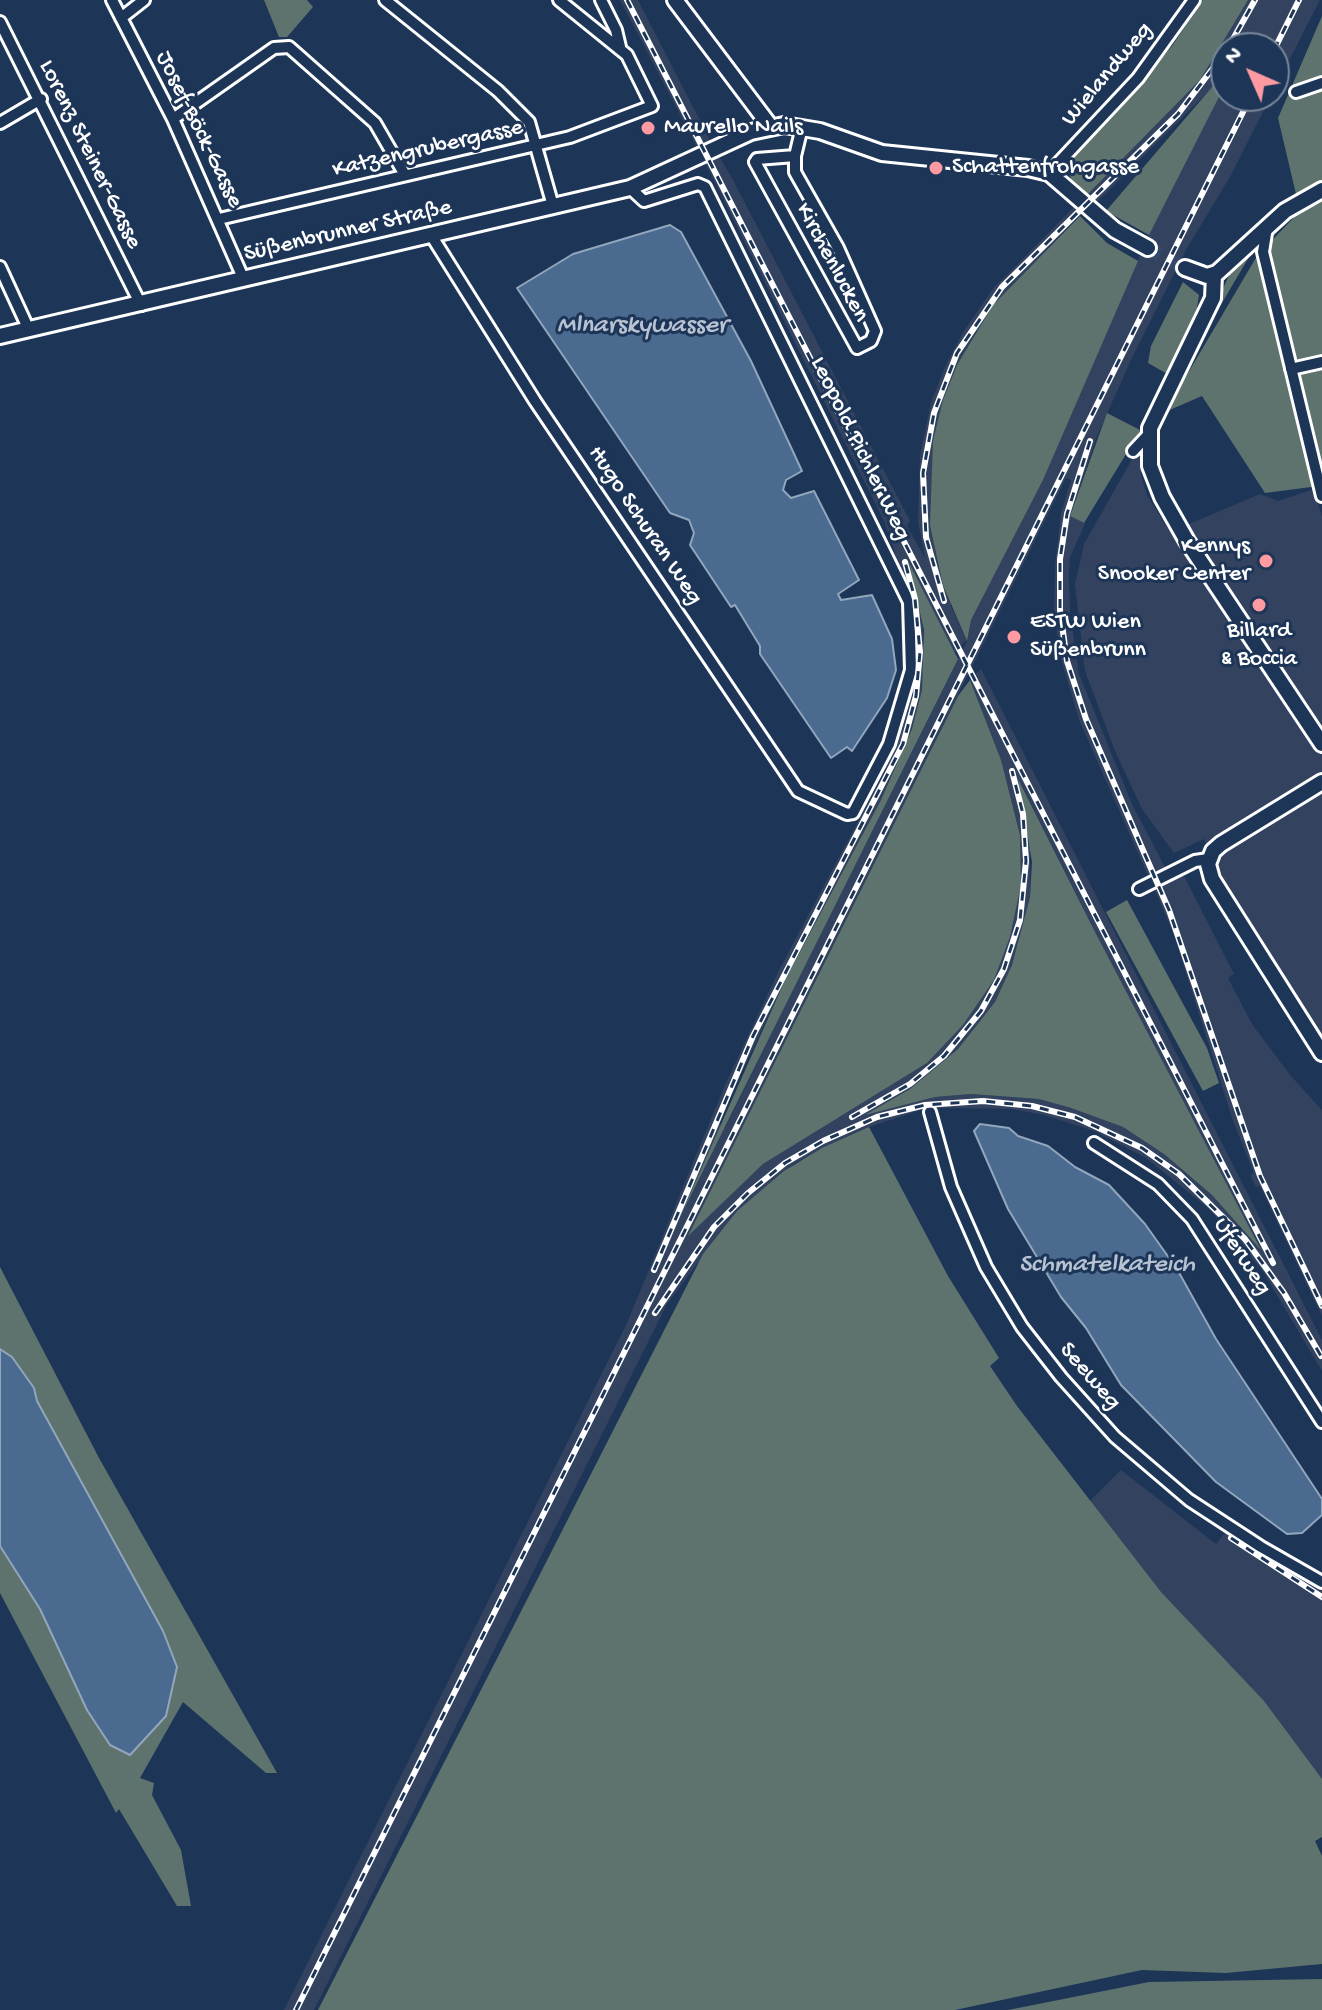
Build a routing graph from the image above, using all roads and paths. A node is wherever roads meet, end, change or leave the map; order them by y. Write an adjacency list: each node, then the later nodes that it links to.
1 (112, 0): 8 (street, Josef-Böck-Gasse)
2 (144, 0): 8 (street)
3 (385, 0): 18 (street)
4 (559, 0): 10 (street)
5 (601, 0): 10 (street)
6 (675, 0): 16 (street)
7 (1194, 0): 20 (street, Wielandweg)
8 (121, 18): 14 (street, Josef-Böck-Gasse)
9 (0, 22): 13 (street, Lorenz Steiner-Gasse)
10 (620, 47): 18 (street, Katzengrubergasse)
11 (1322, 83): 12 (street)
12 (1296, 92)
13 (41, 99): 15 (street); 33 (street, Lorenz Steiner-Gasse)
14 (173, 119): 21 (street); 25 (street, Josef-Böck-Gasse)
15 (0, 123)
16 (770, 126): 17 (street); 22 (street, Süßenbrunner Straße)
17 (802, 127): 19 (street, Kirchenlucken); 20 (street)
18 (538, 144): 21 (street, Katzengrubergasse); 24 (street)
19 (795, 156): 19 (street, Kirchenlucken)
20 (1049, 173): 28 (street)
21 (405, 175): 25 (street, Katzengrubergasse)
22 (630, 188): 24 (street, Süßenbrunner Straße); 43 (street, Leopold Pichler Weg)
23 (1322, 190): 26 (street)
24 (553, 206): 27 (street, Süßenbrunner Straße)
25 (219, 219): 32 (street, Josef-Böck-Gasse)
26 (1267, 227): 31 (street); 37 (street)
27 (431, 235): 32 (street, Süßenbrunner Straße); 43 (street, Hugo Schuran Weg)
28 (1148, 248)
29 (0, 267): 34 (street)
30 (1185, 268): 31 (street)
31 (1214, 275): 38 (street)
32 (244, 280): 33 (street, Süßenbrunner Straße)
33 (141, 305): 34 (street, Süßenbrunner Straße)
34 (29, 330): 35 (street, Süßenbrunner Straße)
35 (0, 336)
36 (1322, 362): 37 (street)
37 (1291, 369): 40 (street)
38 (1148, 435): 39 (street); 41 (street)
39 (1133, 451)
40 (1322, 496)
41 (1322, 744)
42 (1322, 782): 44 (street)
43 (847, 814)
44 (1208, 859): 45 (street); 46 (street)
45 (1139, 889)
46 (1322, 1053)
47 (930, 1112): 50 (street, Seeweg)
48 (1094, 1143): 49 (street, Uferweg)
49 (1322, 1422)
50 (1322, 1582)

